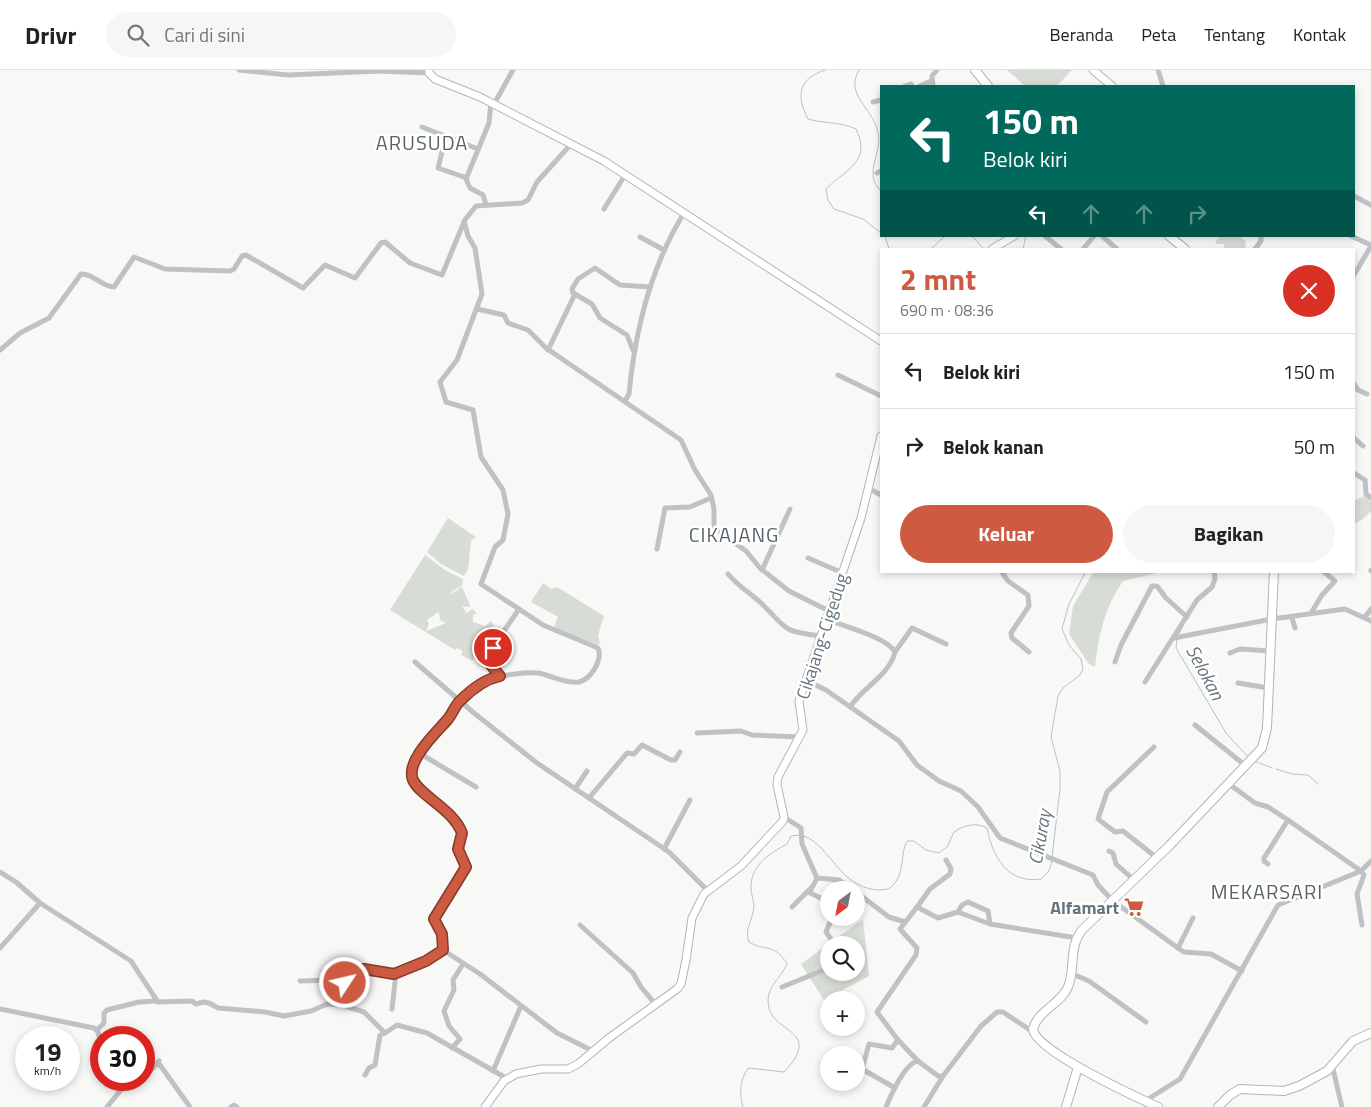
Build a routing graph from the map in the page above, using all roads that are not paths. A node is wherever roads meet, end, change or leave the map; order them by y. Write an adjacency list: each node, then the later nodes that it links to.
1 (239, 70): 7 (street)
2 (513, 70): 15 (street)
3 (975, 70): 10 (main road)
4 (1093, 70): 11 (street)
5 (1158, 70): 12 (street)
6 (934, 71): 9 (street)
7 (315, 72): 8 (street)
8 (429, 72): 15 (street)
9 (932, 84)
10 (987, 85)
11 (1111, 85)
12 (1163, 85)
13 (880, 100): 14 (street)
14 (873, 102)
15 (492, 103): 18 (street); 19 (street)
16 (422, 127): 17 (street)
17 (446, 136): 19 (street); 21 (street)
18 (572, 143): 20 (street); 23 (street)
19 (478, 149): 21 (street)
20 (625, 175): 25 (street); 26 (street)
21 (467, 178): 23 (street)
22 (1355, 197): 24 (street)
23 (486, 205): 27 (street)
24 (1371, 205)
25 (604, 209)
26 (684, 213): 43 (street); 48 (street)
27 (464, 221): 47 (street); 49 (street)
28 (640, 237): 43 (street)
29 (1012, 237): 37 (street)
30 (1047, 237): 38 (street)
31 (1093, 237): 39 (street)
32 (1103, 237): 40 (street)
33 (1170, 237): 41 (main road)
34 (1260, 237): 42 (street)
35 (1354, 237): 36 (street)
36 (1371, 246): 44 (street)
37 (993, 248)
38 (1060, 248)
39 (1084, 248)
40 (1115, 248)
41 (1184, 248)
42 (1256, 248)
43 (664, 250): 45 (street)
44 (1355, 273)
45 (650, 287): 46 (street); 51 (street)
46 (575, 294): 50 (street); 51 (street)
47 (477, 309): 50 (street); 75 (street)
48 (880, 340)
49 (0, 350)
50 (548, 350): 56 (street)
51 (633, 351): 56 (street)
52 (838, 375): 55 (street)
53 (1355, 386): 54 (street)
54 (1366, 394)
55 (880, 396)
56 (625, 401): 63 (street)
57 (1355, 439): 59 (street)
58 (880, 440): 61 (street, Cikajang-Cigedug)
59 (1363, 446)
60 (1355, 474): 64 (street)
61 (868, 488): 62 (street); 69 (street, Cikajang-Cigedug)
62 (880, 494)
63 (711, 498): 66 (street); 68 (street)
64 (1371, 498)
65 (790, 510): 68 (street)
66 (657, 549)
67 (808, 558): 69 (street)
68 (762, 570): 77 (street)
69 (843, 573): 77 (street, Cikajang-Cigedug)
70 (1002, 573): 91 (street)
71 (1214, 573): 79 (street)
72 (1274, 573): 82 (main road)
73 (1325, 573): 78 (street)
74 (728, 574): 86 (street)
75 (519, 609): 95 (street); 95 (street)
76 (1371, 609): 80 (street)
77 (829, 611): 83 (street, Cikajang-Cigedug)
78 (1311, 613): 80 (street); 81 (street)
79 (1187, 617): 87 (street); 94 (street)
80 (1365, 617): 84 (street)
81 (1292, 618): 82 (street); 85 (street)
82 (1272, 619): 87 (street); 89 (main road)
83 (826, 620): 86 (street, Cikajang-Cigedug); 90 (street)
84 (1371, 621)
85 (1295, 628)
86 (820, 636): 96 (street, Cikajang-Cigedug)
87 (1177, 638): 97 (street)
88 (946, 644): 90 (street)
89 (1270, 651): 92 (street); 99 (main road)
90 (895, 652): 101 (street)
91 (1029, 652)
92 (1230, 653)
93 (415, 662): 100 (street)
94 (1115, 662)
95 (500, 676): 100 (street)
96 (805, 680): 101 (street); 104 (street, Cikajang-Cigedug)
97 (1145, 682)
98 (1238, 682): 99 (street)
99 (1268, 688): 108 (main road)
100 (460, 700): 107 (street); 112 (street)
101 (850, 707): 132 (street)
102 (1195, 725): 108 (street)
103 (697, 733): 104 (street)
104 (799, 737): 115 (street, Cikajang-Cigedug)
105 (1154, 747): 119 (street)
106 (680, 752): 113 (street)
107 (419, 753): 111 (street); 145 (street)
108 (1250, 763): 110 (main road)
109 (586, 771): 112 (street)
110 (1229, 784): 116 (street); 119 (main road)
111 (476, 787)
112 (575, 789): 113 (street)
113 (589, 798): 117 (street)
114 (690, 800): 117 (street)
115 (784, 817): 125 (street); 129 (street)
116 (1288, 820): 122 (street); 123 (street)
117 (664, 849): 129 (street)
118 (1109, 851): 126 (street)
119 (1157, 858): 126 (main road)
120 (946, 860): 135 (street)
121 (1371, 861): 123 (street)
122 (1268, 864)
123 (1361, 871): 141 (street); 147 (street)
124 (0, 872): 133 (street)
125 (817, 878): 127 (street); 128 (street)
126 (1134, 880): 132 (main road)
127 (841, 881)
128 (813, 886): 130 (street); 134 (street)
129 (707, 890): 154 (street)
130 (820, 897)
131 (865, 899): 138 (street)
132 (1113, 901): 142 (main road); 144 (street)
133 (40, 903): 143 (street); 153 (street)
134 (792, 907)
135 (917, 907): 136 (street); 138 (street)
136 (958, 912): 139 (street); 139 (street)
137 (1193, 918): 144 (street)
138 (905, 922): 164 (street)
139 (990, 924): 142 (street)
140 (580, 925): 154 (street)
141 (1362, 925)
142 (1077, 938): 150 (main road)
143 (0, 948)
144 (1178, 948): 147 (street)
145 (444, 951): 146 (street); 149 (street)
146 (463, 964): 155 (street); 165 (street)
147 (1242, 971): 177 (street)
148 (820, 972): 152 (street)
149 (396, 973): 151 (street); 157 (street)
150 (1070, 973): 158 (street); 161 (main road)
151 (300, 982)
152 (782, 987)
153 (156, 1001): 159 (street); 162 (street)
154 (656, 1005): 166 (street)
155 (521, 1006): 166 (street); 171 (street)
156 (0, 1009): 160 (street)
157 (392, 1009)
158 (1146, 1022)
159 (101, 1026)
160 (90, 1028)
161 (1032, 1032): 170 (main road); 173 (street)
162 (385, 1033): 165 (street); 172 (street)
163 (1371, 1033): 169 (main road)
164 (898, 1040): 167 (street); 175 (street)
165 (452, 1048): 171 (street)
166 (594, 1051): 174 (street)
167 (918, 1061): 173 (street); 175 (street)
168 (155, 1065): 179 (street)
169 (1332, 1065): 187 (main road); 188 (street)
170 (1078, 1067): 177 (main road); 185 (main road)
171 (494, 1071): 174 (street)
172 (365, 1075)
173 (943, 1076): 184 (street)
174 (508, 1079): 182 (street)
175 (895, 1088): 183 (street)
176 (120, 1091): 178 (street)
177 (1145, 1101): 186 (main road)
178 (107, 1107)
179 (190, 1107)
180 (231, 1107): 181 (street)
181 (237, 1107)
182 (485, 1107)
183 (886, 1107)
184 (924, 1107)
185 (1066, 1107)
186 (1156, 1107)
187 (1218, 1107)
188 (1342, 1107)

